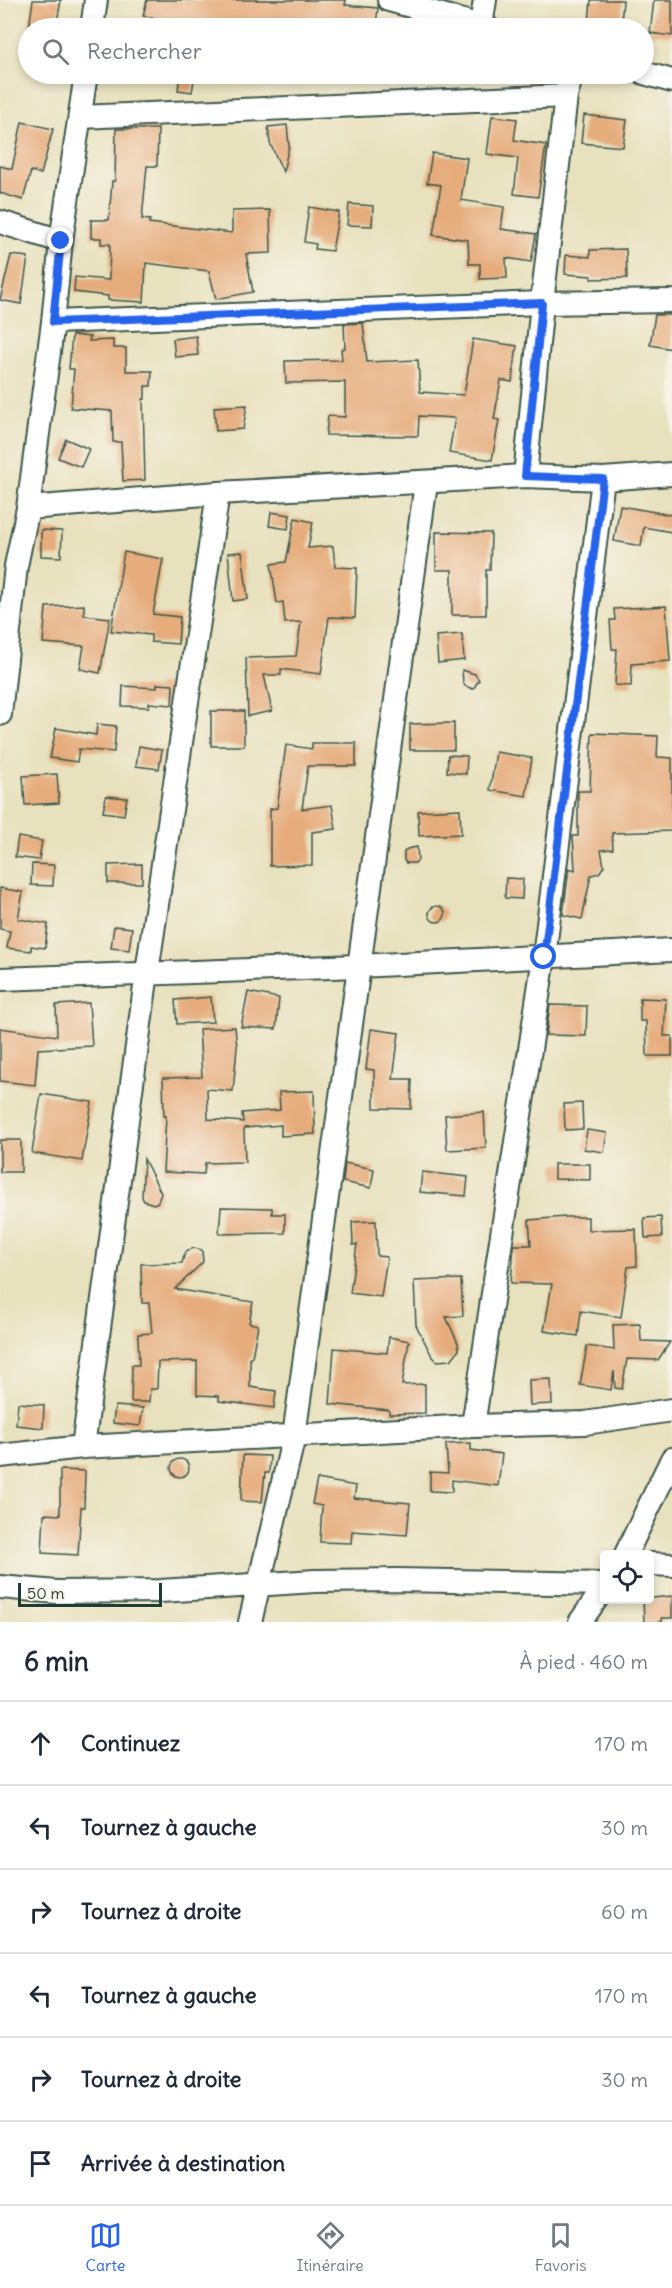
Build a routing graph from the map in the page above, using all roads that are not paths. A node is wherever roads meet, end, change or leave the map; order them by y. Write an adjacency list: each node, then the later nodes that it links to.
1 (96, 0): 4 (street)
2 (389, 0): 5 (street)
3 (485, 0): 6 (street)
4 (93, 18)
5 (453, 18)
6 (485, 18)
7 (654, 76): 8 (street)
8 (672, 81)
9 (85, 84): 12 (street)
10 (569, 84): 11 (street)
11 (566, 96): 12 (street); 16 (street)
12 (80, 117): 14 (street)
13 (0, 222): 14 (street)
14 (61, 241): 17 (street)
15 (672, 301): 16 (street)
16 (542, 303): 17 (street); 19 (street)
17 (53, 322): 23 (street)
18 (672, 474): 20 (street)
19 (525, 476): 20 (street); 21 (street)
20 (603, 479): 27 (street)
21 (426, 483): 22 (street); 28 (street)
22 (218, 493): 23 (street); 29 (street)
23 (28, 508): 24 (street)
24 (8, 565): 25 (street)
25 (0, 714)
26 (672, 951): 27 (street)
27 (544, 957): 28 (street); 32 (street)
28 (359, 966): 29 (street); 33 (street)
29 (147, 972): 30 (street); 34 (street)
30 (0, 979)
31 (671, 1404): 32 (street)
32 (473, 1426): 33 (street)
33 (294, 1436): 34 (street); 40 (street)
34 (83, 1447): 35 (street)
35 (0, 1456)
36 (672, 1459): 37 (street)
37 (628, 1550)
38 (654, 1564): 39 (street)
39 (672, 1565)
40 (258, 1585): 41 (street); 42 (street); 44 (street)
41 (600, 1586)
42 (0, 1587)
43 (600, 1592): 45 (street)
44 (250, 1622)
45 (580, 1622)

